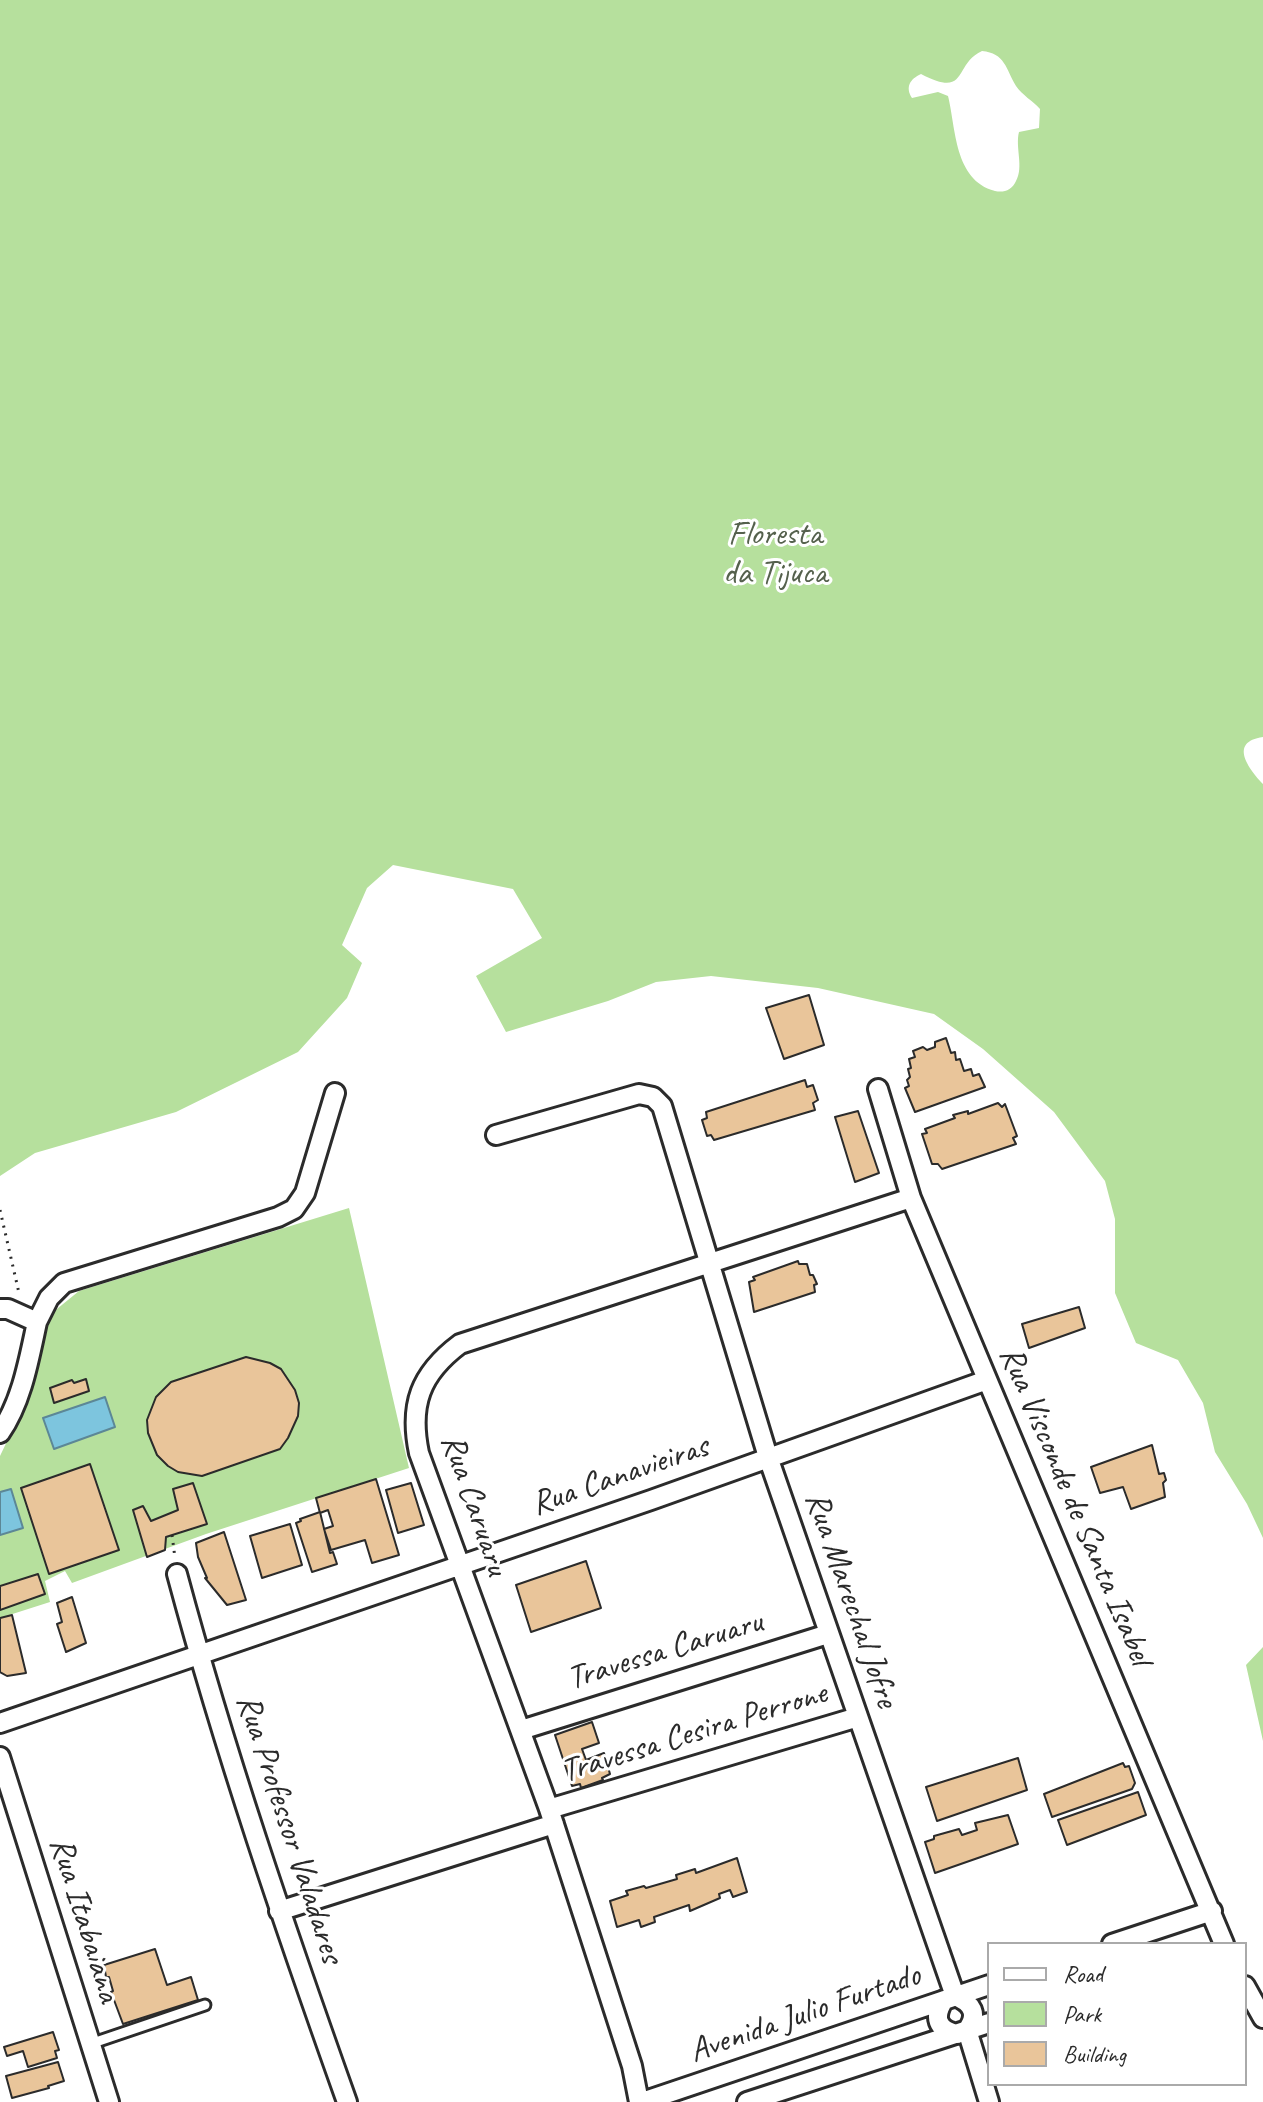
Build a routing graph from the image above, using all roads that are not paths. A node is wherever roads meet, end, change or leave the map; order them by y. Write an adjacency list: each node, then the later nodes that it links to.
1 (878, 1089): 4 (street, Rua Visconde de Santa Isabel)
2 (335, 1093): 7 (street)
3 (496, 1135): 5 (street, Rua Marechal Jofre)
4 (911, 1198): 5 (street, Rua Caruaru); 8 (street, Rua Visconde de Santa Isabel)
5 (711, 1263): 10 (street, Rua Marechal Jofre); 11 (street, Rua Caruaru)
6 (0, 1309): 7 (street)
7 (31, 1319): 9 (street)
8 (987, 1380): 10 (street, Rua Canavieiras); 21 (street, Rua Visconde de Santa Isabel)
9 (0, 1433)
10 (768, 1457): 11 (street, Rua Canavieiras); 13 (street, Rua Marechal Jofre)
11 (460, 1564): 14 (street, Rua Canavieiras); 17 (street, Rua Caruaru)
12 (177, 1574): 14 (street, Rua Professor Valadares)
13 (828, 1634): 15 (street, Rua Marechal Jofre); 17 (street, Travessa Caruaru)
14 (199, 1655): 16 (street, Rua Canavieiras); 20 (street, Rua Professor Valadares)
15 (858, 1717): 19 (street, Travessa Cesira Perrone); 26 (street, Rua Marechal Jofre)
16 (0, 1723)
17 (521, 1730): 19 (street, Rua Caruaru)
18 (0, 1757): 31 (street, Rua Itabaiana)
19 (551, 1817): 20 (street, Travessa Cesira Perrone); 32 (street, Rua Caruaru)
20 (279, 1911): 34 (street, Rua Professor Valadares)
21 (1212, 1911): 22 (street); 23 (street, Rua Visconde de Santa Isabel)
22 (1118, 1942)
23 (1223, 1942)
24 (987, 1986): 26 (street, Avenida Julio Furtado)
25 (1247, 1990): 28 (street)
26 (950, 1998): 30 (street, Rua Marechal Jofre); 30 (street, Rua Marechal Jofre); 32 (street, Avenida Julio Furtado)
27 (205, 2005): 31 (lane)
28 (1263, 2018)
29 (987, 2024): 30 (street, Avenida Julio Furtado)
30 (962, 2032): 35 (street, Avenida Julio Furtado); 36 (street, Rua Marechal Jofre)
31 (90, 2044): 33 (street, Rua Itabaiana)
32 (650, 2101)
33 (109, 2102)
34 (347, 2102)
35 (747, 2102)
36 (989, 2102)

